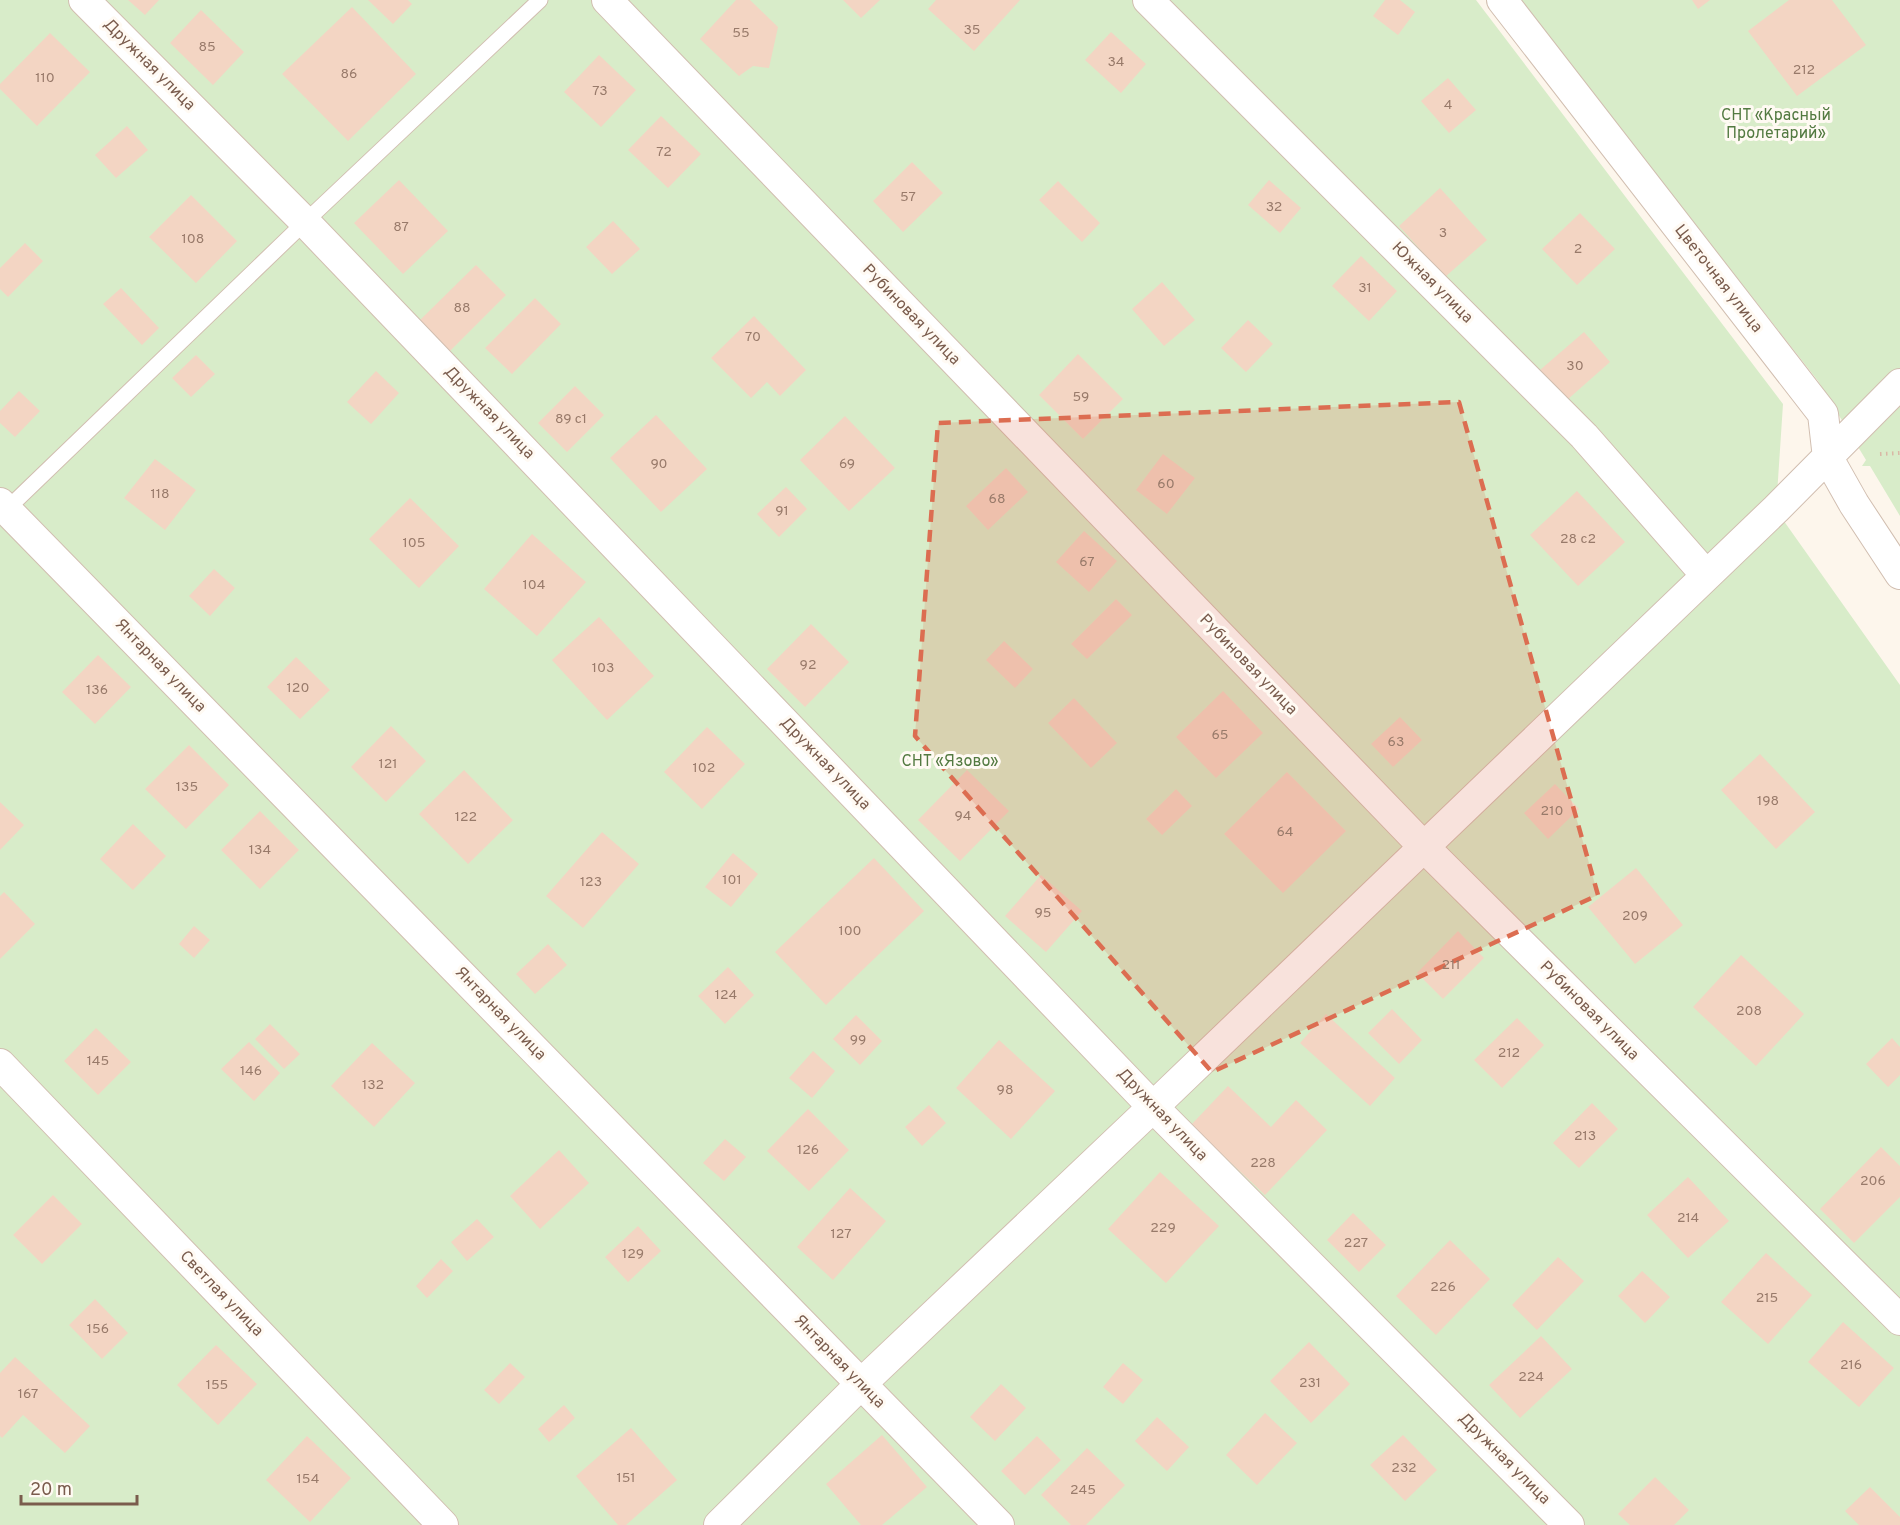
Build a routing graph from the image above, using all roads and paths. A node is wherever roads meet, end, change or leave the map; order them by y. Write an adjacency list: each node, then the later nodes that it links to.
1 (84, 0): 6 (street, Дружная улица)
2 (540, 0): 6 (lane)
3 (607, 0): 12 (street, Рубиновая улица)
4 (1148, 0): 11 (street, Южная улица)
5 (1502, 0): 8 (street, Цветочная улица)
6 (305, 222): 9 (lane); 14 (street, Дружная улица)
7 (1900, 384): 8 (street)
8 (1828, 458): 10 (street, Цветочная улица); 11 (street)
9 (2, 510): 16 (street, Янтарная улица)
10 (1900, 574)
11 (1706, 575): 12 (street)
12 (1424, 847): 14 (street); 15 (street, Рубиновая улица)
13 (0, 1064): 17 (street, Светлая улица)
14 (1153, 1107): 16 (street); 20 (street, Дружная улица)
15 (1900, 1320)
16 (861, 1384): 18 (street); 19 (street, Янтарная улица)
17 (442, 1525)
18 (719, 1525)
19 (999, 1525)
20 (1569, 1525)

